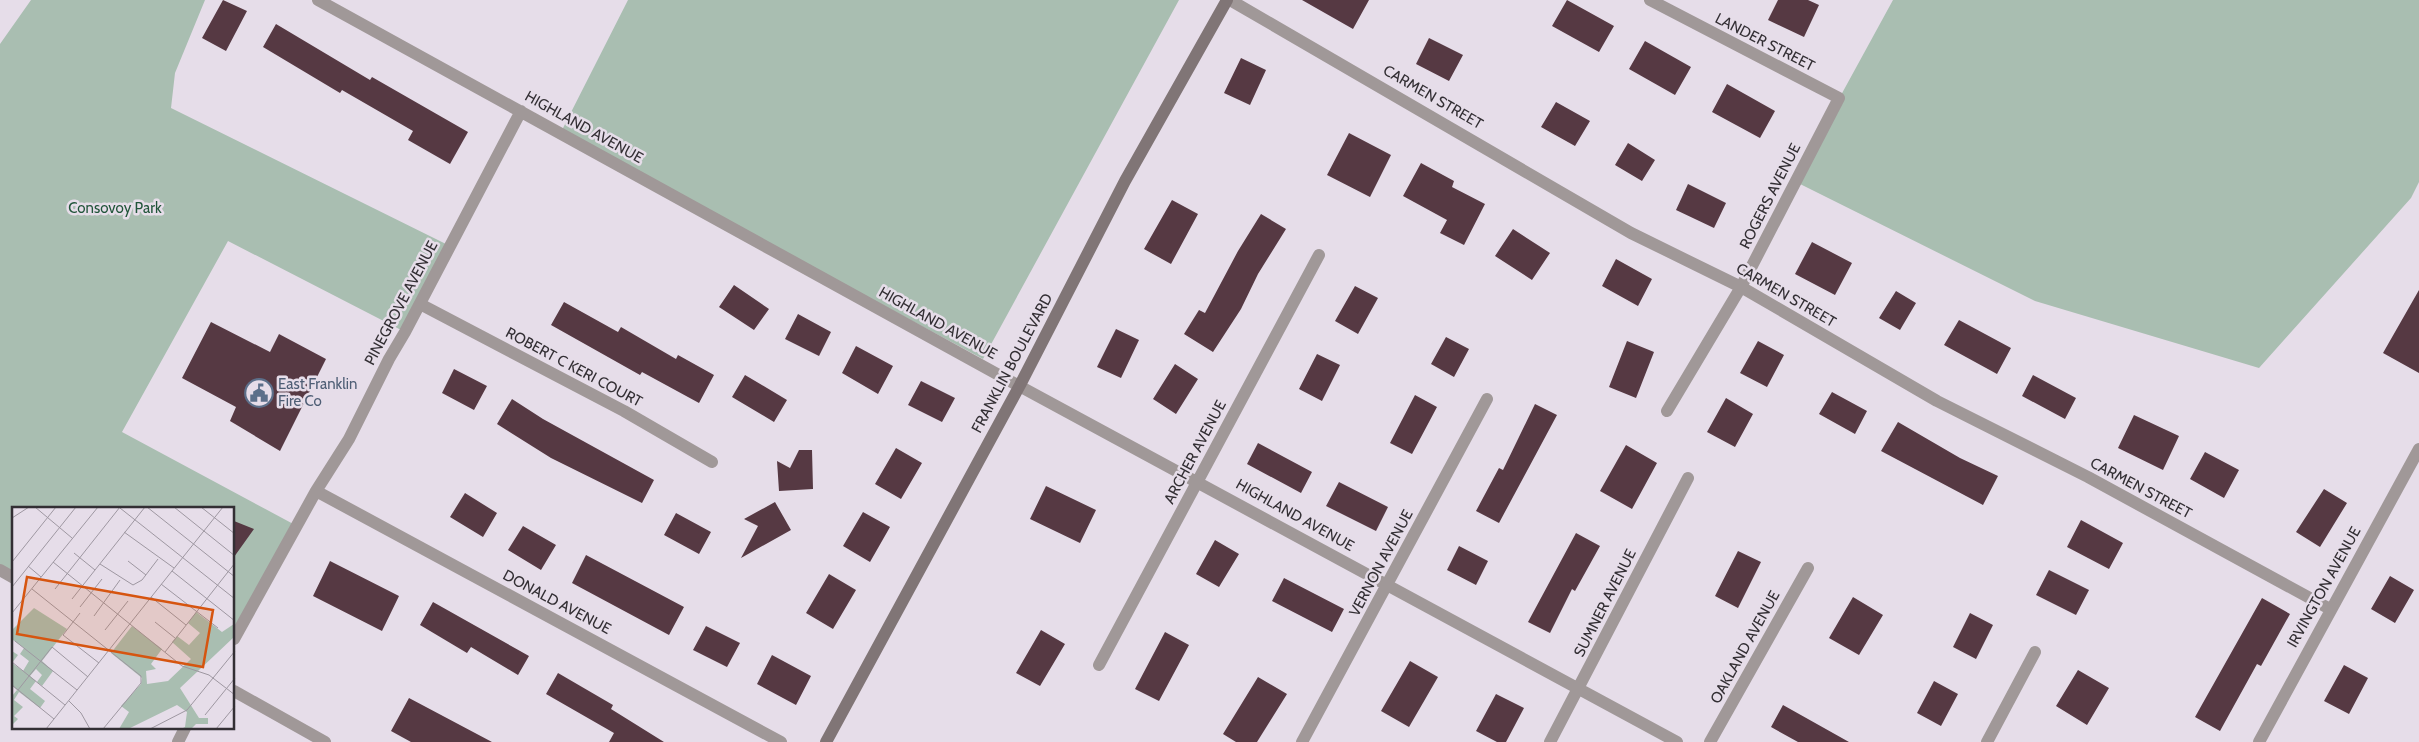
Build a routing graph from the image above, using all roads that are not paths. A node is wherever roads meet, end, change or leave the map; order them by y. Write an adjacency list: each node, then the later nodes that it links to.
1 (318, 0): 5 (street, HIGHLAND AVENUE)
2 (1229, 0): 7 (street, CARMEN STREET); 9 (street, FRANKLIN BOULEVARD)
3 (1650, 0): 4 (street, LANDER STREET)
4 (1839, 98): 7 (street, ROGERS AVENUE)
5 (521, 111): 8 (street, PINEGROVE AVENUE); 9 (street, HIGHLAND AVENUE)
6 (1318, 255): 15 (street, ARCHER AVENUE)
7 (1741, 287): 11 (street, ROGERS AVENUE); 21 (street, CARMEN STREET)
8 (420, 304): 13 (street, ROBERT C KERI COURT); 16 (street, PINEGROVE AVENUE)
9 (1020, 386): 15 (street, HIGHLAND AVENUE); 31 (street, FRANKLIN BOULEVARD)
10 (1487, 399): 20 (street, VERNON AVENUE)
11 (1667, 411)
12 (2419, 449): 21 (street, IRVINGTON AVENUE)
13 (712, 462)
14 (1688, 478): 25 (street, SUMNER AVENUE)
15 (1199, 482): 20 (street, HIGHLAND AVENUE); 24 (street, ARCHER AVENUE)
16 (316, 491): 22 (street, PINEGROVE AVENUE); 30 (street, DONALD AVENUE)
17 (1808, 568): 35 (street, OAKLAND AVENUE)
18 (0, 570): 19 (street)
19 (12, 577)
20 (1388, 584): 25 (street, HIGHLAND AVENUE); 32 (street, VERNON AVENUE)
21 (2330, 609): 37 (street, IRVINGTON AVENUE)
22 (235, 636)
23 (2035, 652): 36 (street)
24 (1099, 665)
25 (1578, 689): 33 (street, SUMNER AVENUE); 34 (street, HIGHLAND AVENUE)
26 (235, 693): 29 (street)
27 (184, 730): 28 (street)
28 (178, 742)
29 (325, 742)
30 (781, 742)
31 (826, 742)
32 (1302, 742)
33 (1550, 742)
34 (1677, 742)
35 (1710, 742)
36 (1987, 742)
37 (2258, 742)

